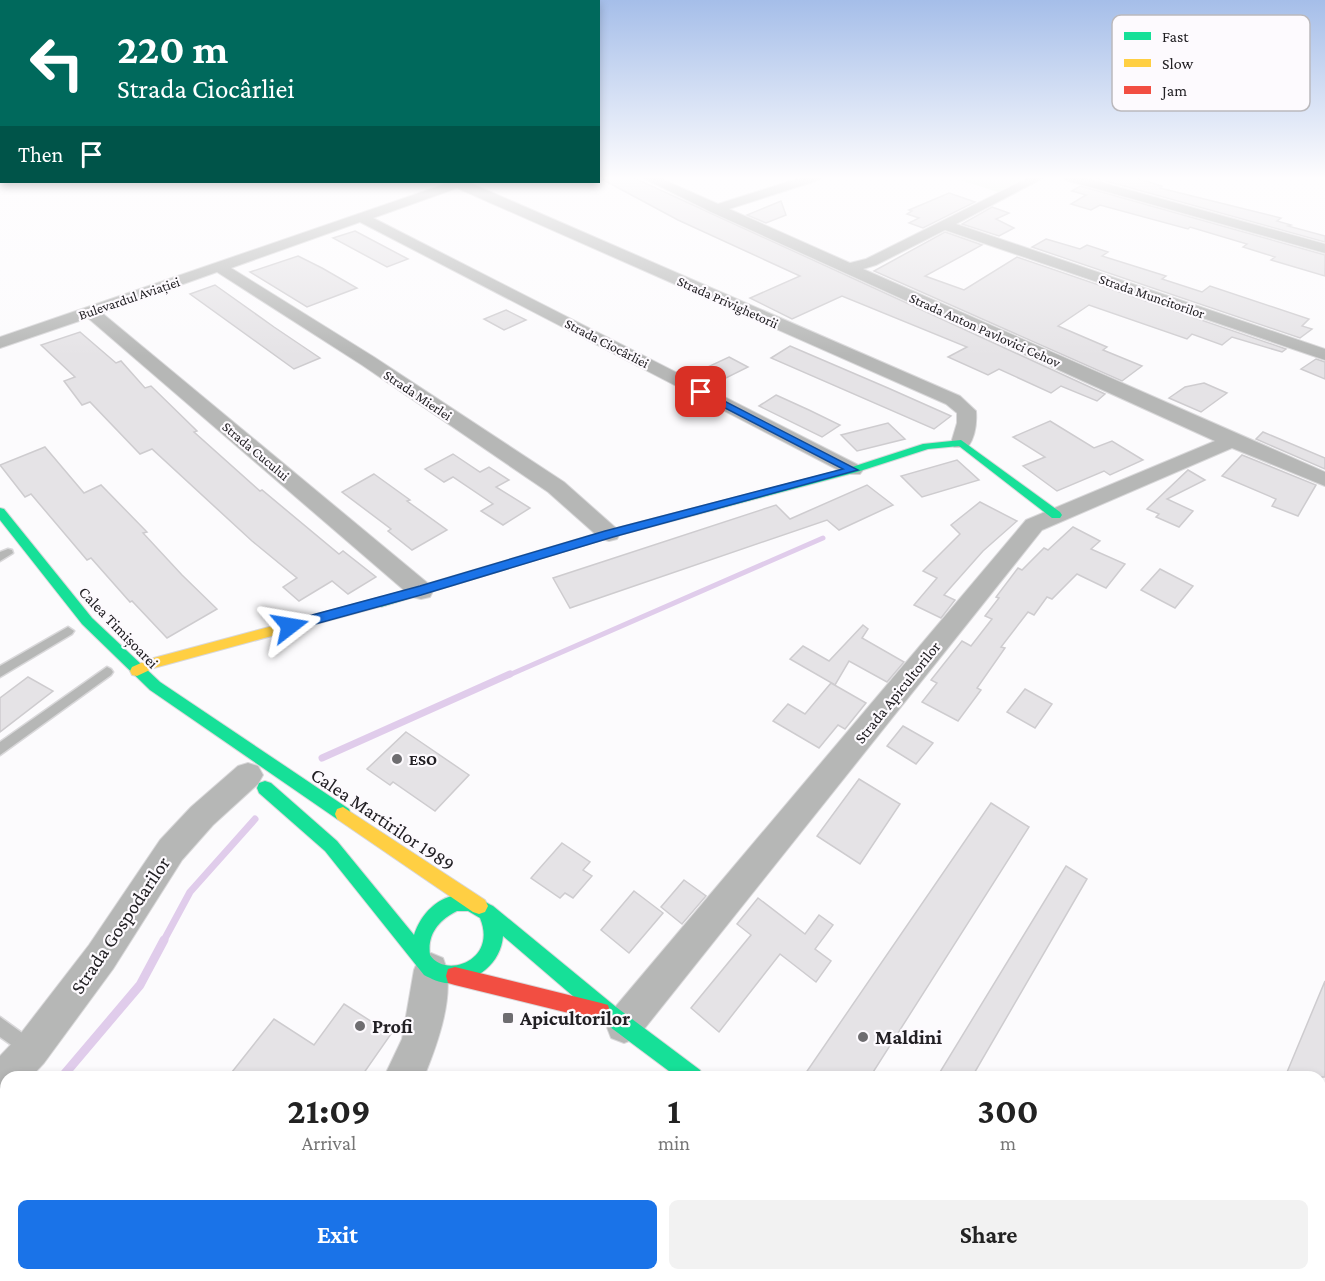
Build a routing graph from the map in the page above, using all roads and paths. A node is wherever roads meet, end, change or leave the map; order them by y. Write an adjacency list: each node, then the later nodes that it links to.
1 (305, 237): 9 (street, Bulevardul Aviației)
2 (399, 237): 16 (street, Strada Ciocârliei)
3 (584, 237): 15 (street, Strada Privighetorii)
4 (779, 237): 10 (street, Strada Anton Pavlovici Cehov)
5 (921, 237): 10 (street)
6 (979, 237): 13 (street, Strada Muncitorilor)
7 (1282, 237): 8 (street)
8 (1325, 249)
9 (219, 267): 11 (street, Bulevardul Aviației); 20 (street, Strada Mierlei)
10 (850, 268): 14 (street, Strada Anton Pavlovici Cehov)
11 (91, 312): 12 (street, Bulevardul Aviației); 21 (street, Strada Cucului)
12 (0, 343)
13 (1325, 355)
14 (1232, 441): 17 (street, Strada Anton Pavlovici Cehov); 19 (street, Strada Apicultorilor)
15 (961, 443): 16 (main road); 19 (main road)
16 (853, 470): 20 (main road)
17 (1325, 480)
18 (0, 512): 24 (main road, Calea Timișoarei)
19 (1056, 515): 31 (street, Strada Apicultorilor)
20 (609, 534): 21 (main road)
21 (421, 591): 24 (main road)
22 (69, 631): 25 (lane)
23 (103, 668): 26 (main road); 27 (lane)
24 (137, 671): 28 (main road, Calea Timișoarei)
25 (0, 672)
26 (122, 684)
27 (0, 749)
28 (251, 769): 29 (main road, Calea Martirilor 1989); 30 (main road); 33 (street, Strada Gospodarilor)
29 (483, 909): 30 (main road); 30 (main road); 31 (main road, Calea Martirilor 1989)
30 (436, 969): 31 (main road, Calea Martirilor 1989); 35 (street)
31 (616, 1019): 36 (main road, Calea Martirilor 1989)
32 (0, 1026): 33 (lane)
33 (31, 1050): 34 (street, Strada Gospodarilor)
34 (11, 1071)
35 (406, 1071)
36 (685, 1071)

